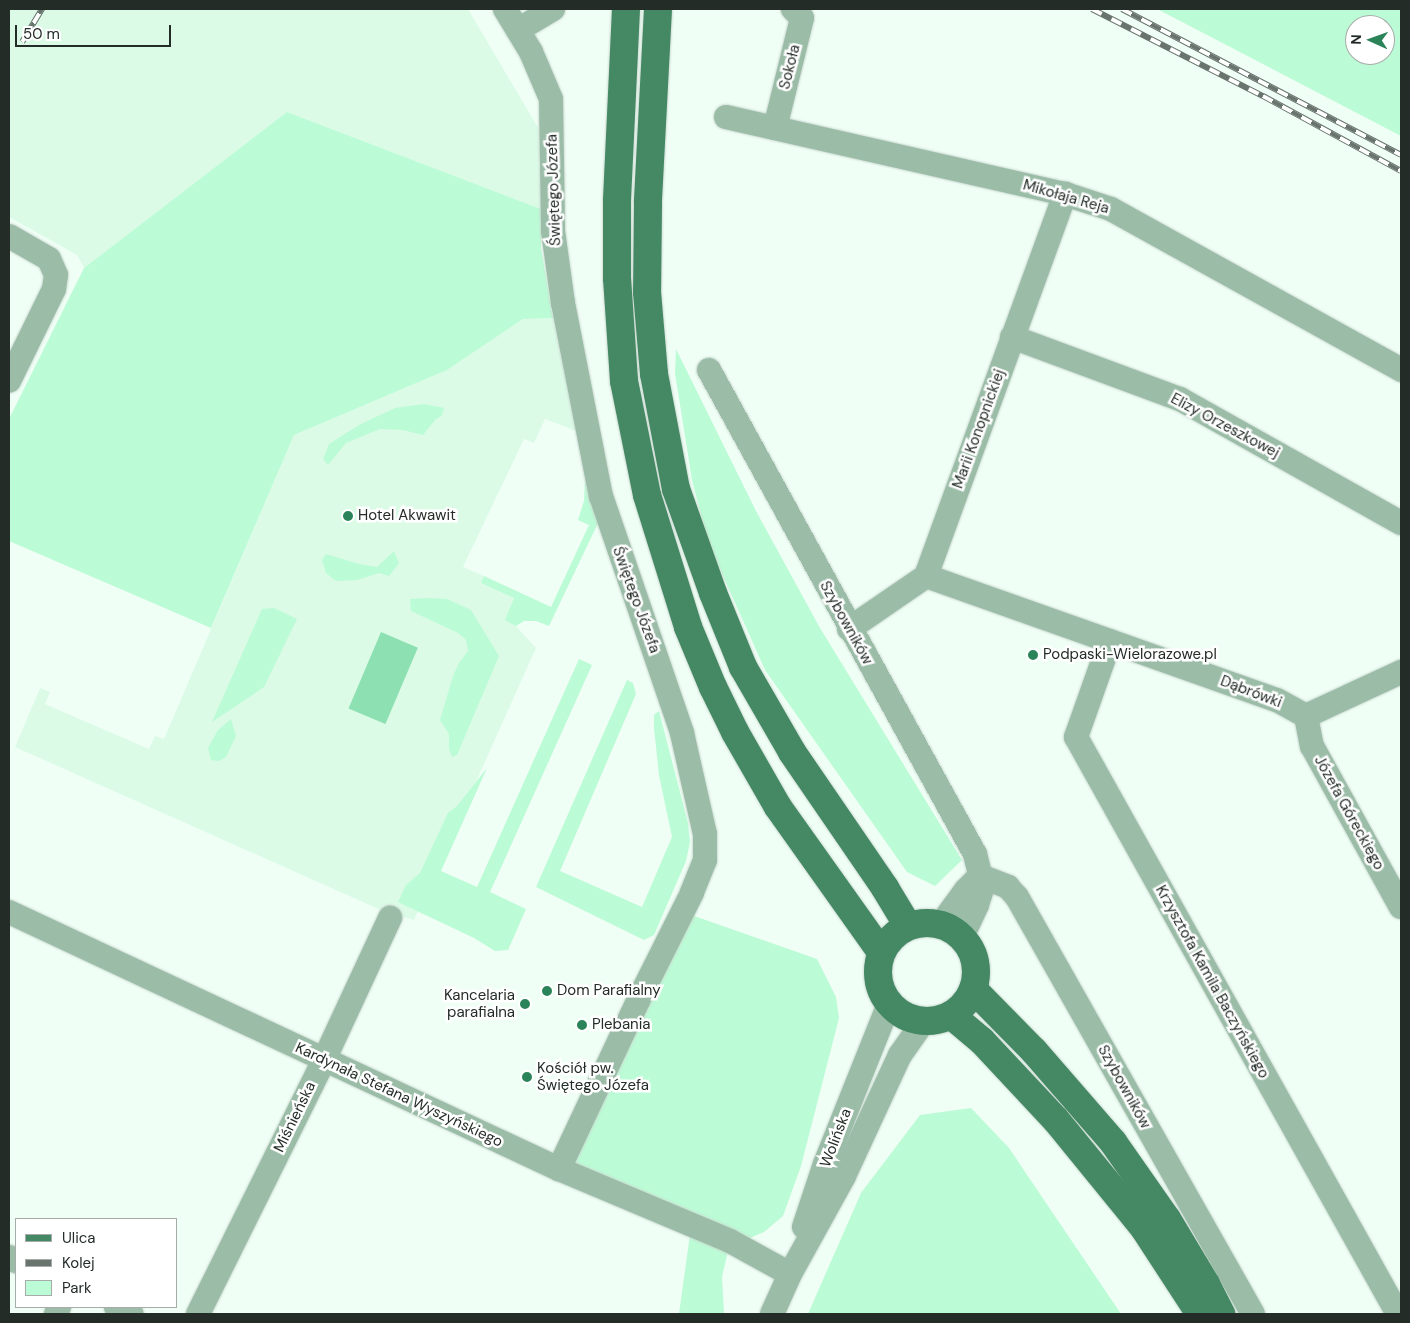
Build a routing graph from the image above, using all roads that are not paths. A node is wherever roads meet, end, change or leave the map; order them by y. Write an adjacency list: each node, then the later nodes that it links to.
1 (506, 9): 6 (street, Świętego Józefa)
2 (554, 9): 6 (street)
3 (626, 9): 27 (main road)
4 (658, 9): 25 (main road)
5 (793, 9): 8 (street, Sokoła)
6 (518, 30): 33 (street, Świętego Józefa)
7 (726, 117): 8 (street, Mikołaja Reja)
8 (775, 128): 9 (street, Mikołaja Reja)
9 (1064, 194): 11 (street, Marii Konopnickiej); 13 (street, Mikołaja Reja)
10 (9, 236): 14 (street)
11 (1012, 337): 15 (street, Elizy Orzeszkowej); 16 (street, Marii Konopnickiej)
12 (709, 370): 17 (street, Szybowników)
13 (1401, 370)
14 (9, 381)
15 (1401, 523)
16 (926, 576): 17 (street); 18 (street, Dąbrówki)
17 (850, 629): 21 (street, Szybowników)
18 (1110, 641): 20 (street, Dąbrówki); 42 (street, Krzysztofa Kamila Baczyńskiego)
19 (1401, 672): 20 (street)
20 (1306, 716): 22 (street, Józefa Góreckiego)
21 (980, 876): 26 (street, Szybowników); 41 (street, Szybowników)
22 (1401, 907)
23 (9, 912): 32 (street, Kardynała Stefana Wyszyńskiego)
24 (390, 918): 32 (street, Miśnieńska)
25 (908, 926): 26 (main road); 27 (main road)
26 (951, 931): 28 (main road)
27 (881, 952): 29 (main road)
28 (973, 989): 30 (main road); 40 (main road)
29 (889, 1004): 31 (main road); 34 (street, Wolińska)
30 (951, 1015): 31 (main road); 39 (main road)
31 (924, 1021): 34 (street, Wolińska)
32 (324, 1060): 33 (street, Kardynała Stefana Wyszyńskiego); 37 (street, Miśnieńska)
33 (558, 1169): 34 (street, Kardynała Stefana Wyszyńskiego)
34 (790, 1274): 38 (street, Wolińska)
35 (118, 1308): 36 (street)
36 (132, 1314)
37 (198, 1314)
38 (772, 1314)
39 (1200, 1314)
40 (1221, 1314)
41 (1253, 1314)
42 (1398, 1314)

